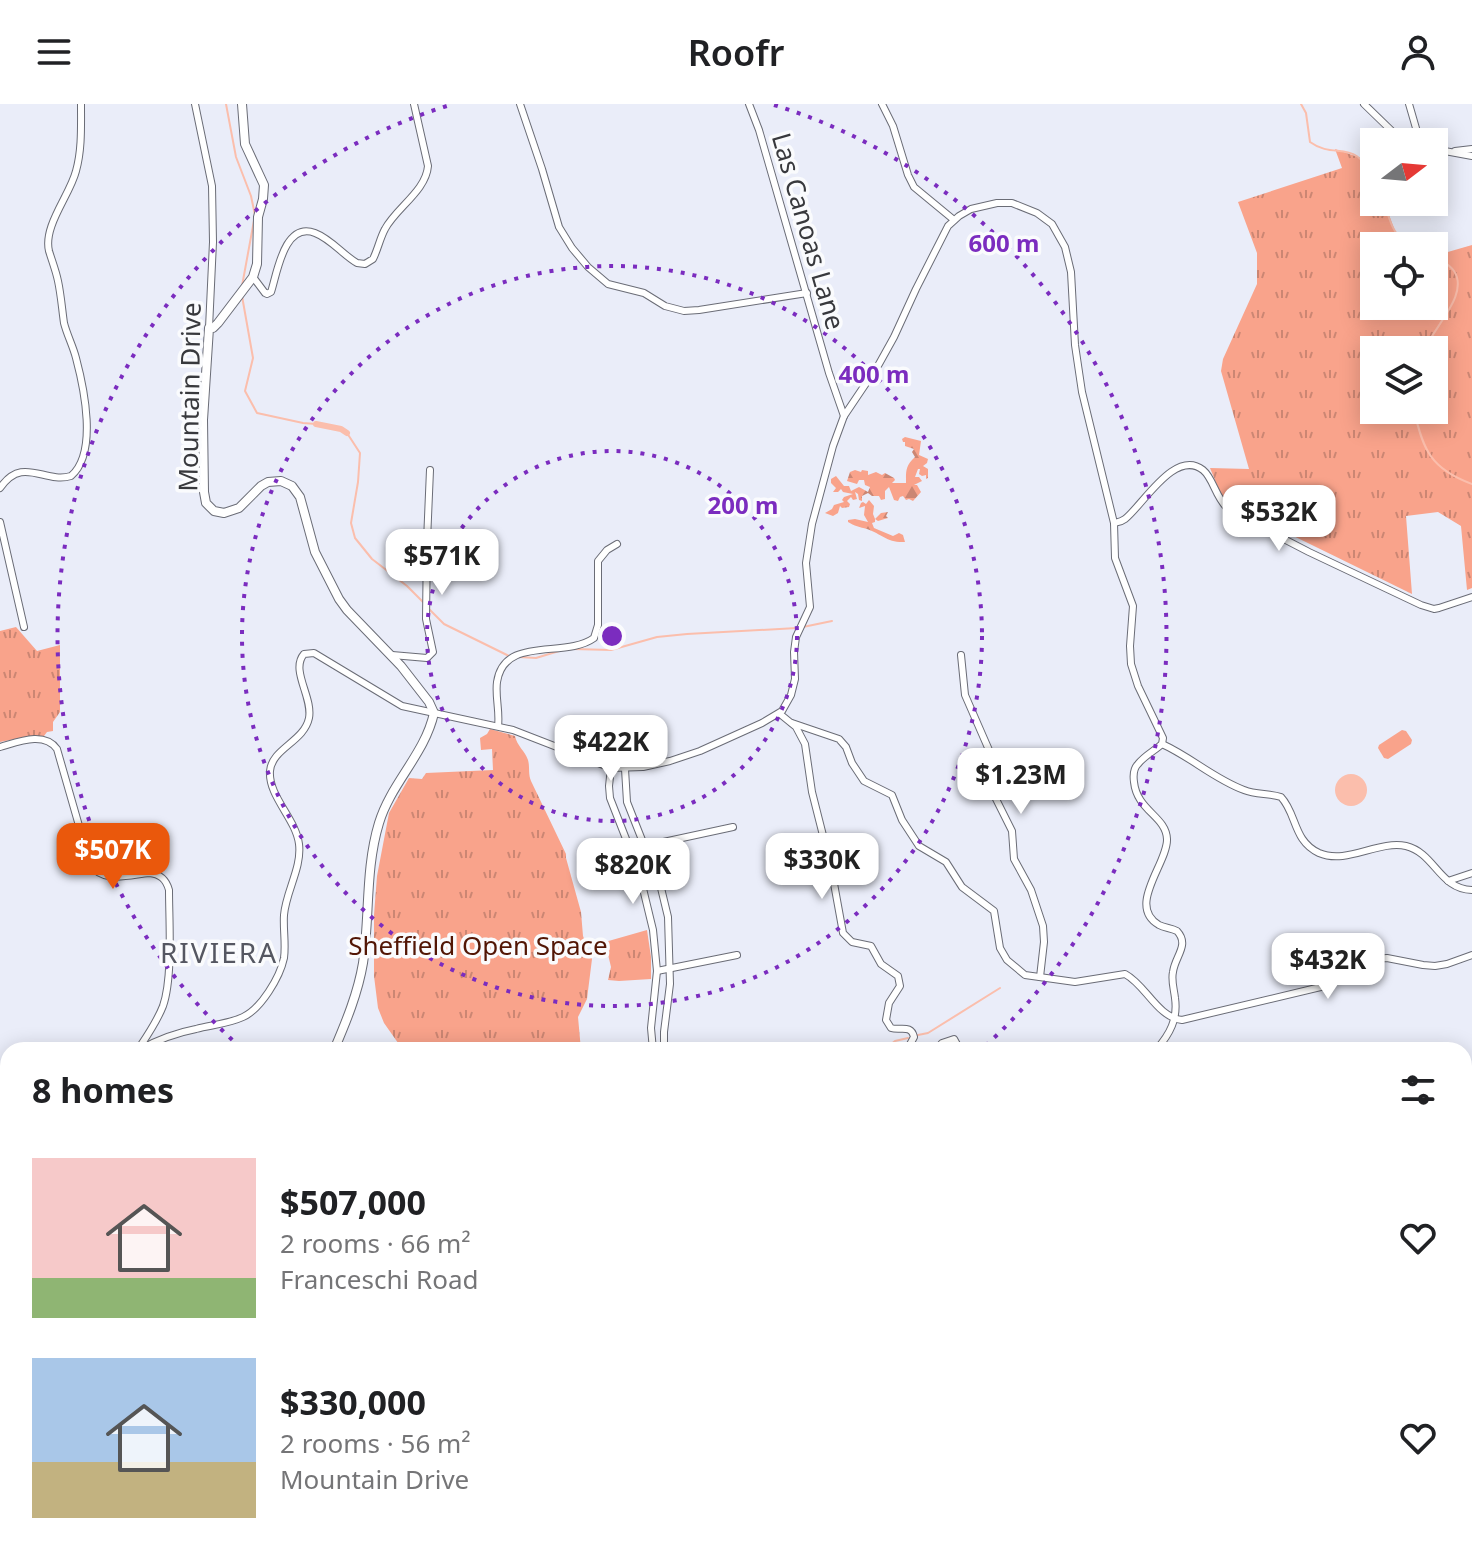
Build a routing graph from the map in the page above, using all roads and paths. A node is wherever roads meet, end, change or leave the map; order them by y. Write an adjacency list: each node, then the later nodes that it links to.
1 (81, 104): 22 (street)
2 (195, 104): 19 (street, Mountain Drive)
3 (242, 104): 17 (main road)
4 (414, 104): 17 (street)
5 (520, 104): 18 (street)
6 (749, 104): 18 (street, Las Canoas Lane)
7 (882, 104): 16 (street)
8 (1364, 104): 10 (street)
9 (1409, 104): 11 (street)
10 (1389, 128)
11 (1416, 128)
12 (1472, 149): 13 (street)
13 (1448, 152)
14 (1448, 152): 15 (street)
15 (1472, 156)
16 (954, 220): 20 (street); 24 (street)
17 (253, 277): 19 (main road)
18 (807, 293): 20 (street, Las Canoas Lane)
19 (209, 328): 28 (main road, Mountain Drive)
20 (844, 416): 31 (street)
21 (430, 470): 28 (street)
22 (0, 488)
23 (0, 522): 27 (street)
24 (1114, 523): 26 (street); 34 (street)
25 (617, 544): 33 (street)
26 (1472, 597)
27 (24, 627)
28 (392, 655): 30 (main road, Mountain Drive)
29 (961, 655): 49 (street)
30 (434, 713): 33 (street); 52 (street); 53 (main road)
31 (780, 714): 32 (street); 37 (street)
32 (792, 723): 49 (street); 56 (street)
33 (498, 726): 36 (street)
34 (1162, 744): 43 (street); 50 (street)
35 (0, 747): 51 (street)
36 (611, 768): 37 (street); 40 (street)
37 (625, 769): 39 (street)
38 (733, 827): 39 (street)
39 (644, 846): 40 (street); 47 (street)
40 (631, 849): 48 (street)
41 (1472, 867): 42 (street)
42 (1470, 874): 43 (street)
43 (1448, 881): 44 (street)
44 (1472, 890)
45 (737, 955): 47 (street)
46 (1472, 955): 50 (street)
47 (670, 969): 48 (street); 55 (street)
48 (657, 971): 54 (street)
49 (1040, 977): 50 (street)
50 (1175, 1019): 57 (street)
51 (143, 1042)
52 (157, 1042)
53 (337, 1042)
54 (652, 1042)
55 (665, 1042)
56 (911, 1042)
57 (1162, 1042)

